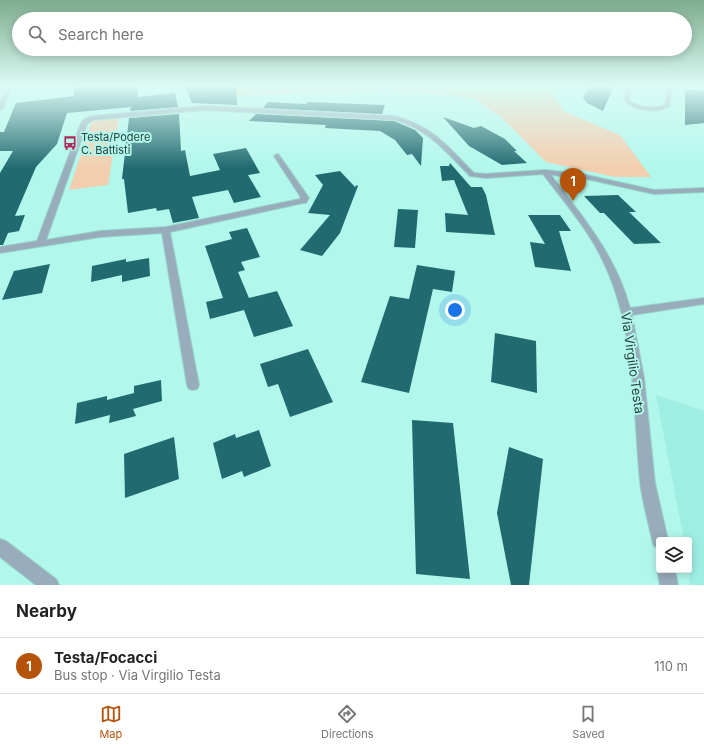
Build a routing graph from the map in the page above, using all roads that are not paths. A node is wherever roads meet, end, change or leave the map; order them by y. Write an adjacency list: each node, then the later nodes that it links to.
1 (149, 113): 7 (street)
2 (302, 113): 4 (street)
3 (277, 156): 6 (street)
4 (545, 172): 5 (street); 10 (street, Via Virgilio Testa)
5 (704, 190)
6 (166, 230): 7 (street); 11 (street)
7 (41, 243): 8 (street)
8 (0, 250)
9 (704, 300): 10 (street)
10 (627, 312): 12 (street, Via Virgilio Testa)
11 (193, 385)
12 (659, 537)
13 (0, 548): 15 (street)
14 (666, 573): 16 (street)
15 (50, 585)
16 (668, 585)

